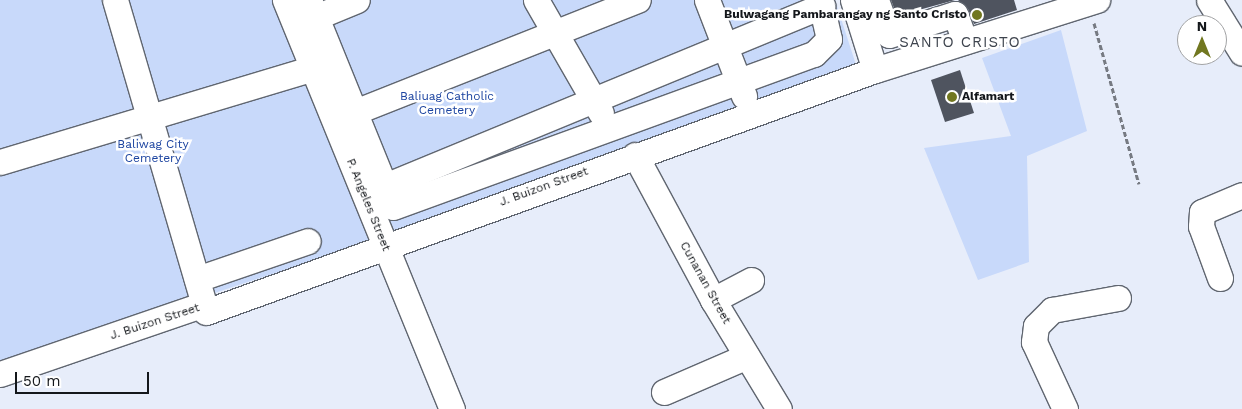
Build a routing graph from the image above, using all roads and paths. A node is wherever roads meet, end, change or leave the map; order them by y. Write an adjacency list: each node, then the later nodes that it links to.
1 (115, 0): 24 (street)
2 (285, 0): 18 (street, P. Angeles Street)
3 (357, 0): 13 (street)
4 (536, 0): 14 (street, Cunanan Street)
5 (638, 0): 14 (street)
6 (707, 0): 16 (street)
7 (853, 0): 19 (street)
8 (876, 0): 15 (street)
9 (1209, 0): 17 (street)
10 (1093, 1): 12 (street, J. Buizon Street); 29 (path)
11 (821, 3): 16 (street); 20 (street)
12 (1044, 8): 15 (street, J. Buizon Street)
13 (313, 9): 22 (street)
14 (554, 33): 21 (street, Cunanan Street); 22 (street)
15 (965, 41): 19 (street, J. Buizon Street)
16 (726, 44): 20 (street); 21 (street)
17 (1242, 53)
18 (313, 68): 24 (street); 25 (street, P. Angeles Street)
19 (875, 70): 23 (street, J. Buizon Street)
20 (739, 81): 23 (street); 26 (street)
21 (594, 98): 26 (street, Cunanan Street); 30 (street)
22 (357, 110): 25 (street); 30 (street)
23 (751, 115): 27 (street, J. Buizon Street)
24 (149, 118): 28 (street); 35 (street)
25 (335, 120): 33 (street, P. Angeles Street)
26 (611, 128): 27 (street, Cunanan Street); 30 (street)
27 (632, 156): 33 (street, J. Buizon Street); 38 (street, Cunanan Street)
28 (0, 162)
29 (1138, 184)
30 (385, 186)
31 (1242, 195): 34 (street)
32 (308, 241): 35 (street)
33 (384, 244): 39 (street, J. Buizon Street); 43 (street, P. Angeles Street)
34 (1220, 278)
35 (197, 279): 39 (street)
36 (751, 280): 38 (street)
37 (1118, 298): 45 (street)
38 (713, 300): 40 (street, Cunanan Street)
39 (204, 304): 41 (street, J. Buizon Street)
40 (747, 356): 42 (street); 44 (street, Cunanan Street)
41 (0, 374)
42 (664, 392)
43 (452, 409)
44 (779, 409)
45 (1066, 409)

